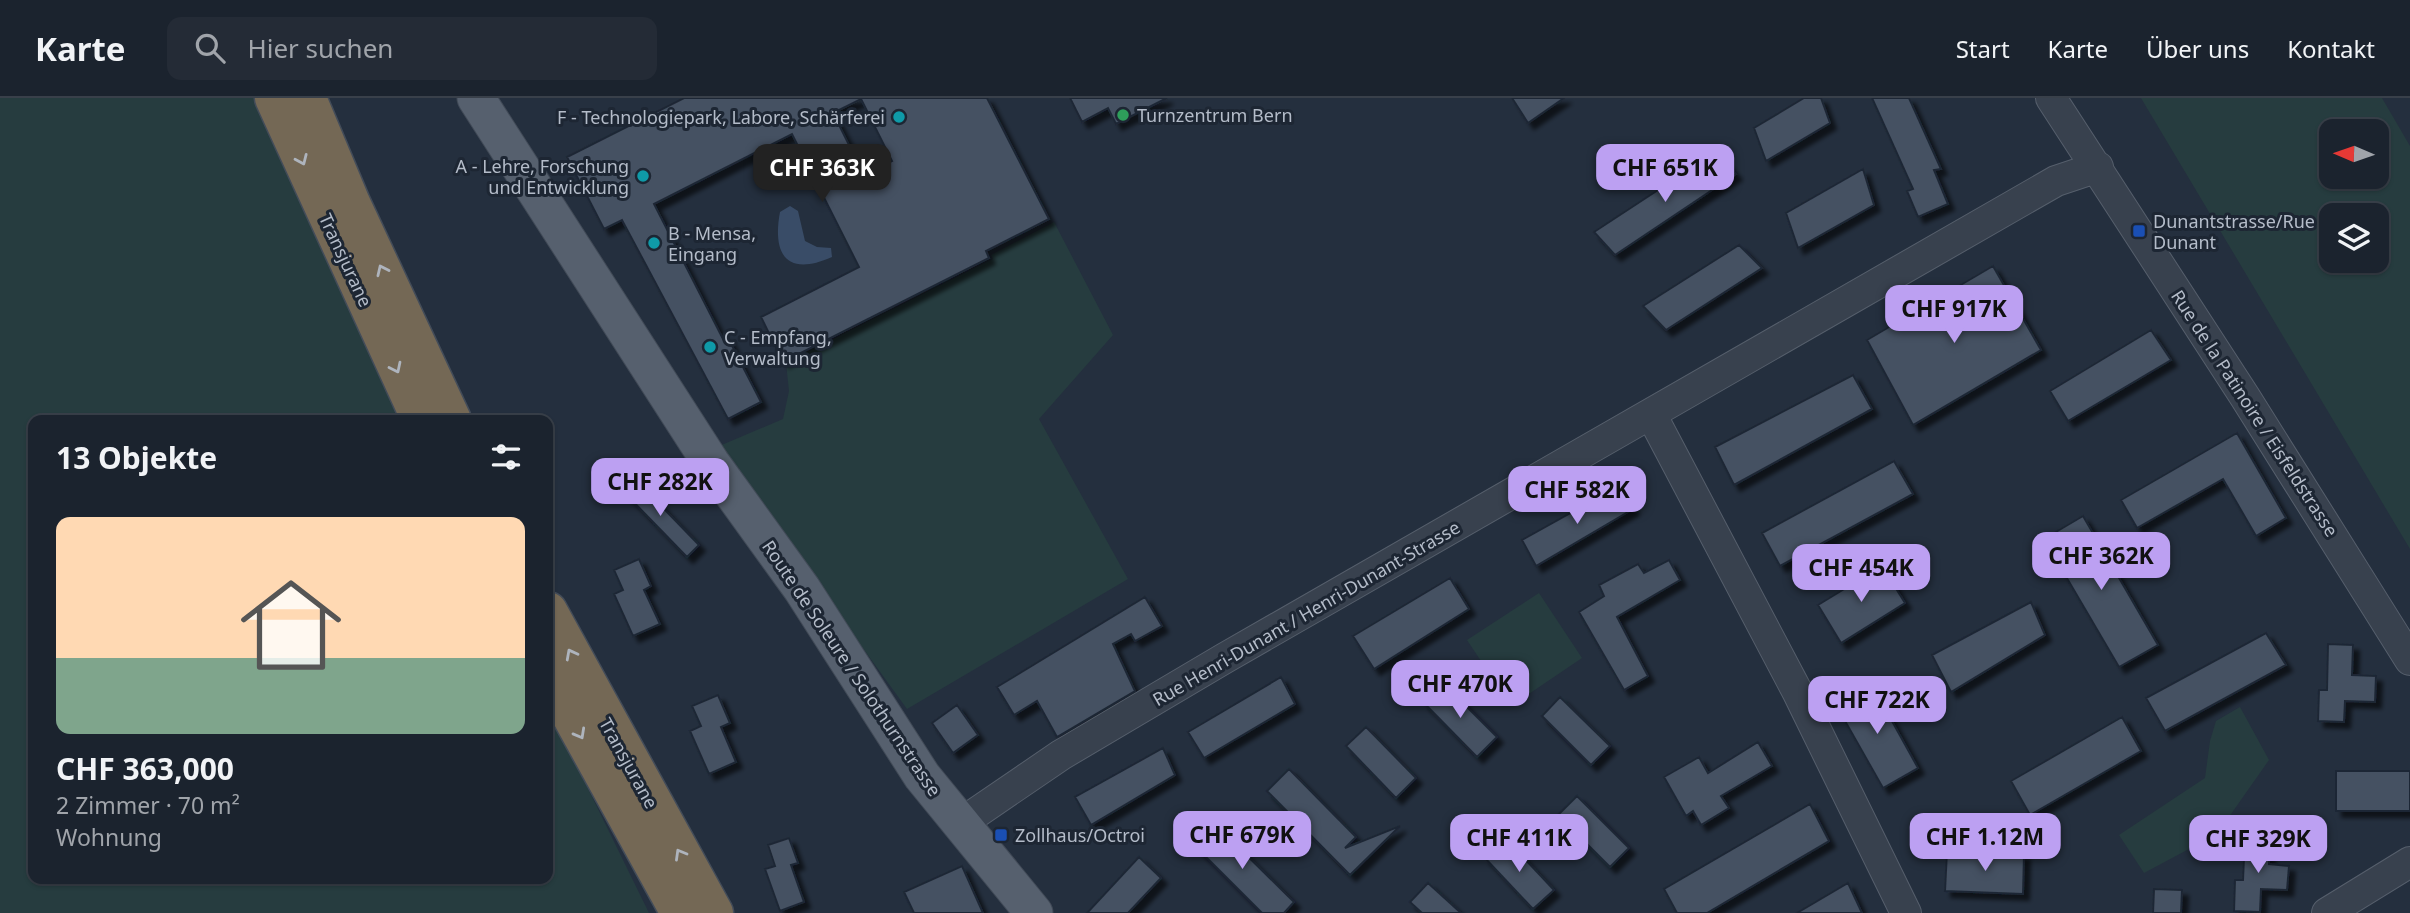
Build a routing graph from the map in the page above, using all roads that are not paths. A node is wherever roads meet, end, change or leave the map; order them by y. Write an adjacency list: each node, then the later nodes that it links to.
1 (274, 98): 6 (highway, Transjurane, one-way to 6)
2 (307, 98): 7 (highway, Transjurane, one-way to 2)
3 (476, 98): 12 (main road, Route de Soleure / Solothurnstrasse)
4 (2051, 98): 5 (street, Rue de la Patinoire / Eisfeldstrasse)
5 (2098, 167): 8 (street, Rue Henri-Dunant / Henri-Dunant-Strasse); 10 (street, Rue de la Patinoire / Eisfeldstrasse)
6 (419, 415)
7 (451, 415)
8 (1652, 415): 12 (street, Rue Henri-Dunant / Henri-Dunant-Strasse); 17 (street)
9 (553, 620): 15 (highway, Transjurane, one-way to 9)
10 (2410, 660)
11 (553, 683): 14 (highway, Transjurane, one-way to 14)
12 (960, 824): 16 (main road, Route de Soleure / Solothurnstrasse)
13 (2410, 862): 18 (street)
14 (680, 913)
15 (714, 913)
16 (1034, 913)
17 (1906, 913)
18 (2327, 913)

